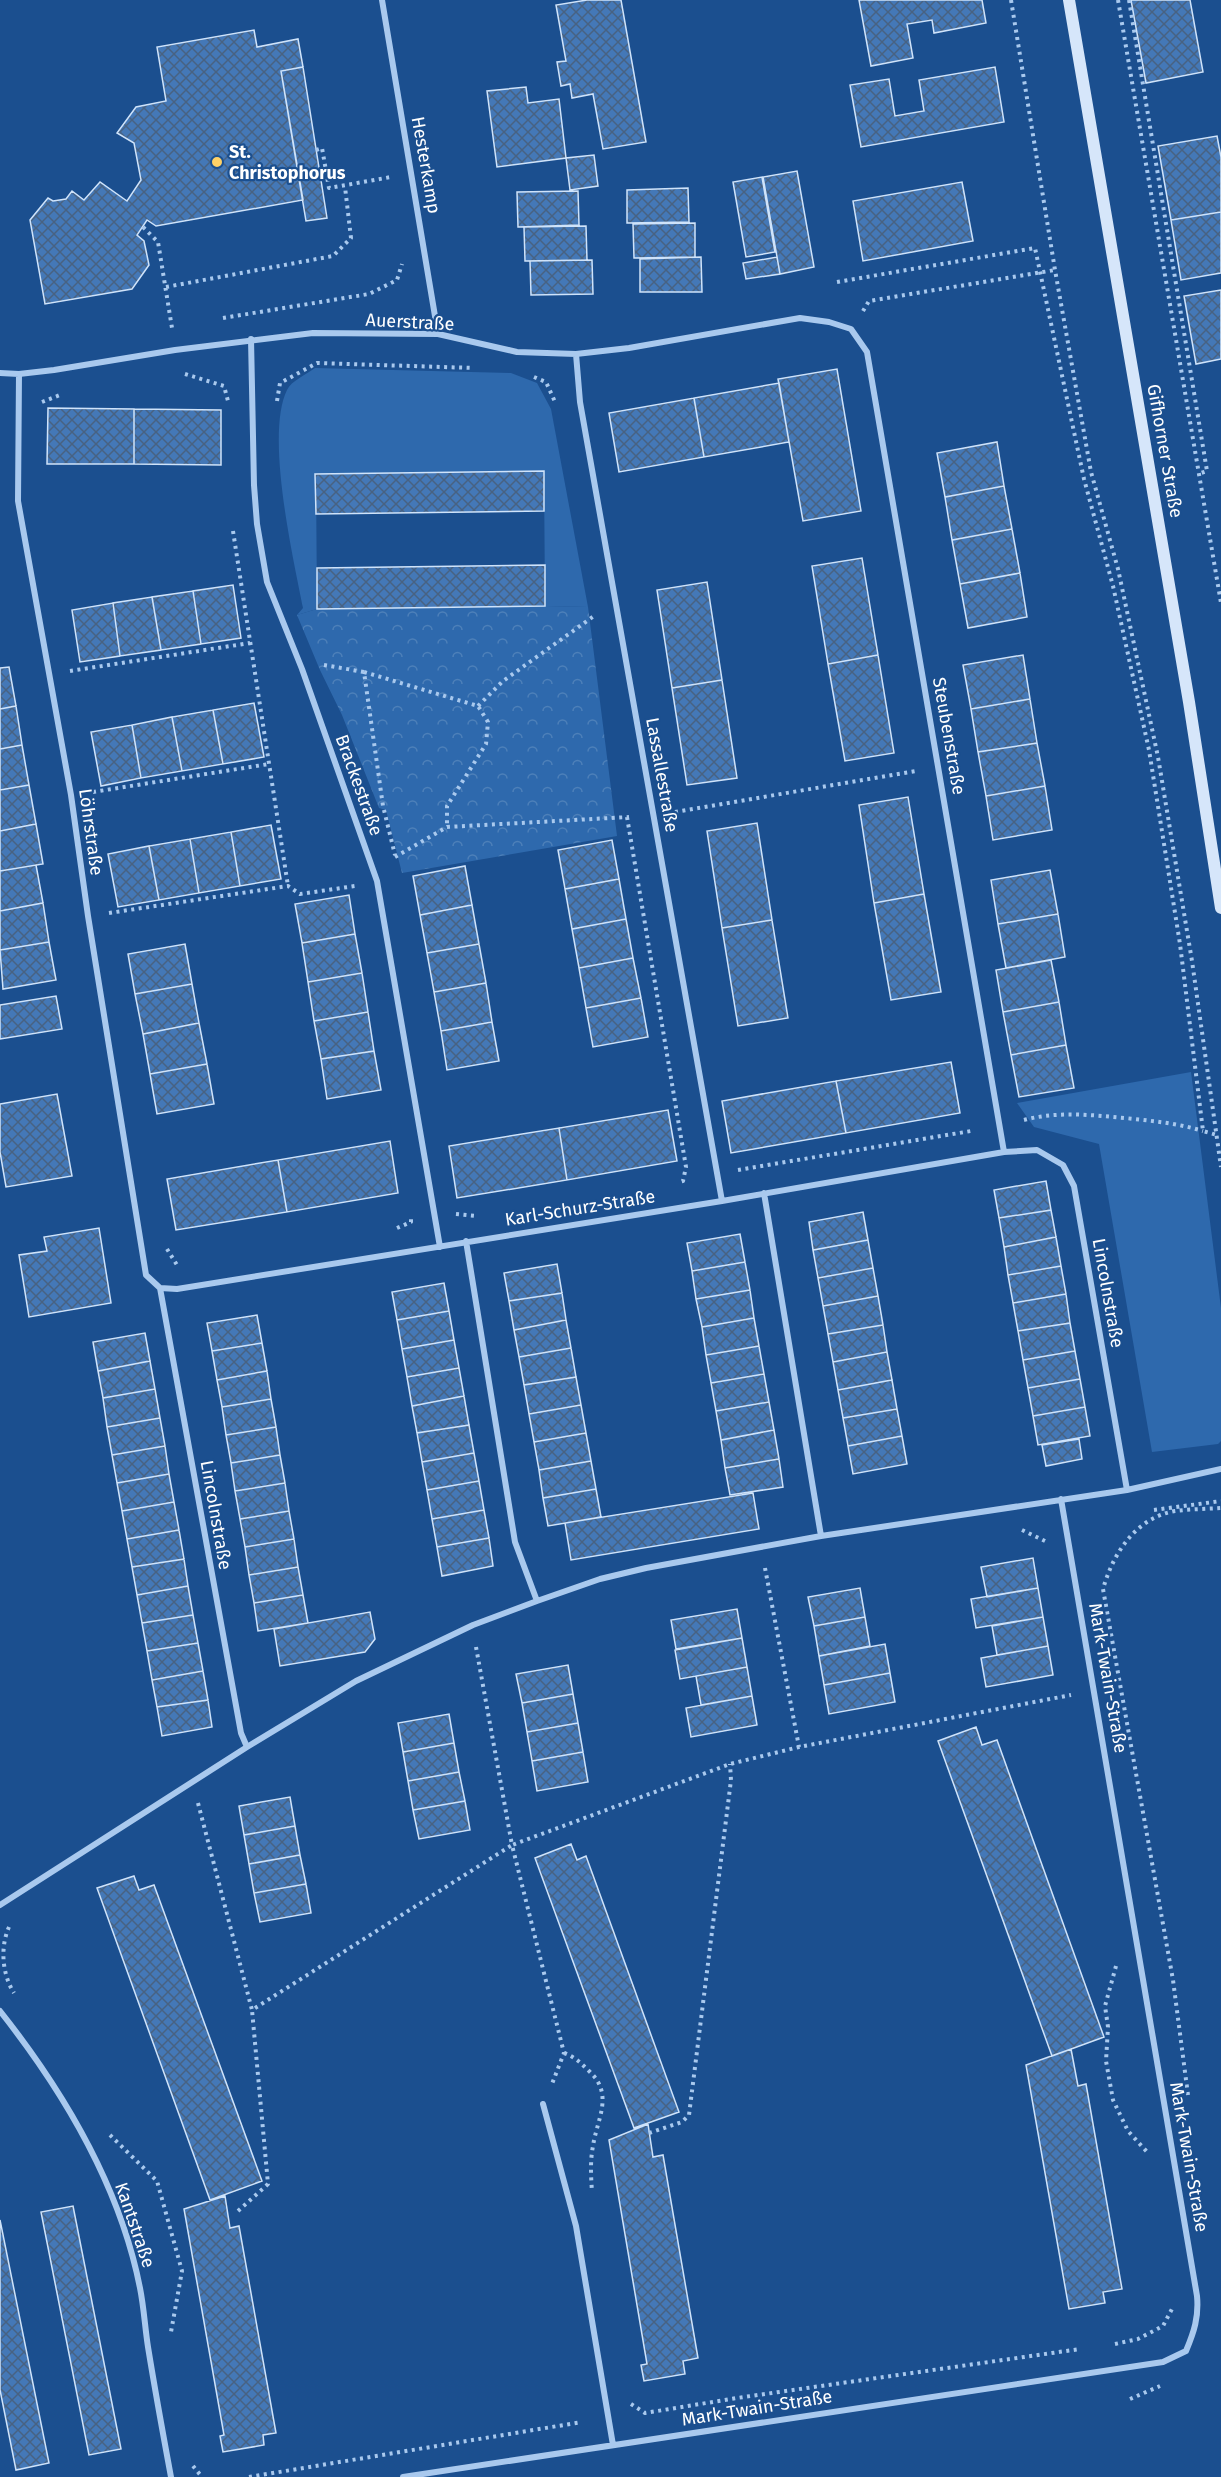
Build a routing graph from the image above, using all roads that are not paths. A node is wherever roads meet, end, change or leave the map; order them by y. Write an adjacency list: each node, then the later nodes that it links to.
1 (382, 0): 4 (street, Hesterkamp)
2 (1069, 0): 9 (main road, Gifhorner Straße)
3 (851, 329): 6 (street, Auerstraße); 10 (street, Steubenstraße)
4 (438, 334): 5 (street, Auerstraße); 6 (street, Auerstraße)
5 (251, 339): 8 (street, Auerstraße); 14 (street, Brackestraße)
6 (576, 354): 12 (street, Lassallestraße)
7 (0, 373): 8 (street, Auerstraße)
8 (19, 374): 15 (street, Löhrstraße)
9 (1221, 908)
10 (1004, 1152): 11 (street, Karl-Schurz-Straße); 17 (street, Lincolnstraße)
11 (764, 1193): 12 (street, Karl-Schurz-Straße); 19 (street)
12 (722, 1201): 13 (street, Karl-Schurz-Straße)
13 (466, 1241): 14 (street, Karl-Schurz-Straße); 20 (street)
14 (440, 1246): 15 (street, Karl-Schurz-Straße)
15 (160, 1288): 21 (street, Lincolnstraße)
16 (1221, 1469): 17 (street)
17 (1127, 1490): 18 (street)
18 (1061, 1499): 19 (street); 25 (street, Mark-Twain-Straße)
19 (821, 1536): 20 (street)
20 (537, 1601): 21 (street)
21 (247, 1747): 22 (street)
22 (0, 1905)
23 (0, 2011): 26 (street, Kantstraße)
24 (543, 2104): 25 (street)
25 (613, 2445): 27 (street, Mark-Twain-Straße)
26 (171, 2477)
27 (403, 2477)

